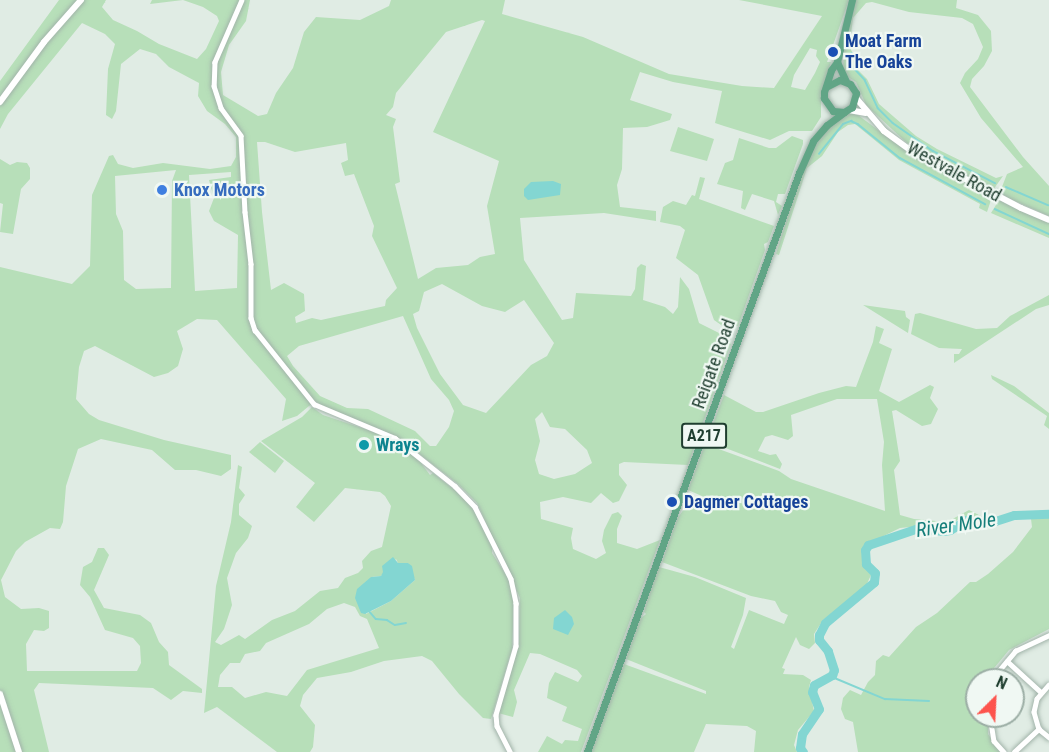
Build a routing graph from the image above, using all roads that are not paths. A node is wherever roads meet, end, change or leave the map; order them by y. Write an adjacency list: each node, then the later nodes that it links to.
1 (81, 0): 8 (street)
2 (242, 0): 24 (street)
3 (852, 0): 4 (main road)
4 (837, 62): 5 (main road); 6 (main road)
5 (846, 81): 6 (main road); 7 (main road)
6 (826, 87): 9 (main road)
7 (856, 98): 10 (main road); 11 (street, Westvale Road)
8 (0, 102)
9 (829, 108): 10 (main road); 12 (main road, Reigate Road / A217)
10 (846, 111): 11 (street); 12 (main road, Reigate Road / A217)
11 (866, 113): 13 (street, Westvale Road)
12 (827, 125): 25 (main road, Reigate Road / A217)
13 (1049, 220)
14 (1049, 635): 15 (street)
15 (1007, 661): 16 (street); 18 (street)
16 (1001, 668)
17 (1049, 685): 18 (street)
18 (1041, 692): 21 (street)
19 (0, 694): 23 (street)
20 (991, 728): 26 (street)
21 (1039, 729): 22 (street); 27 (street)
22 (1049, 737)
23 (19, 752)
24 (510, 752)
25 (587, 752)
26 (1004, 752)
27 (1014, 752)

